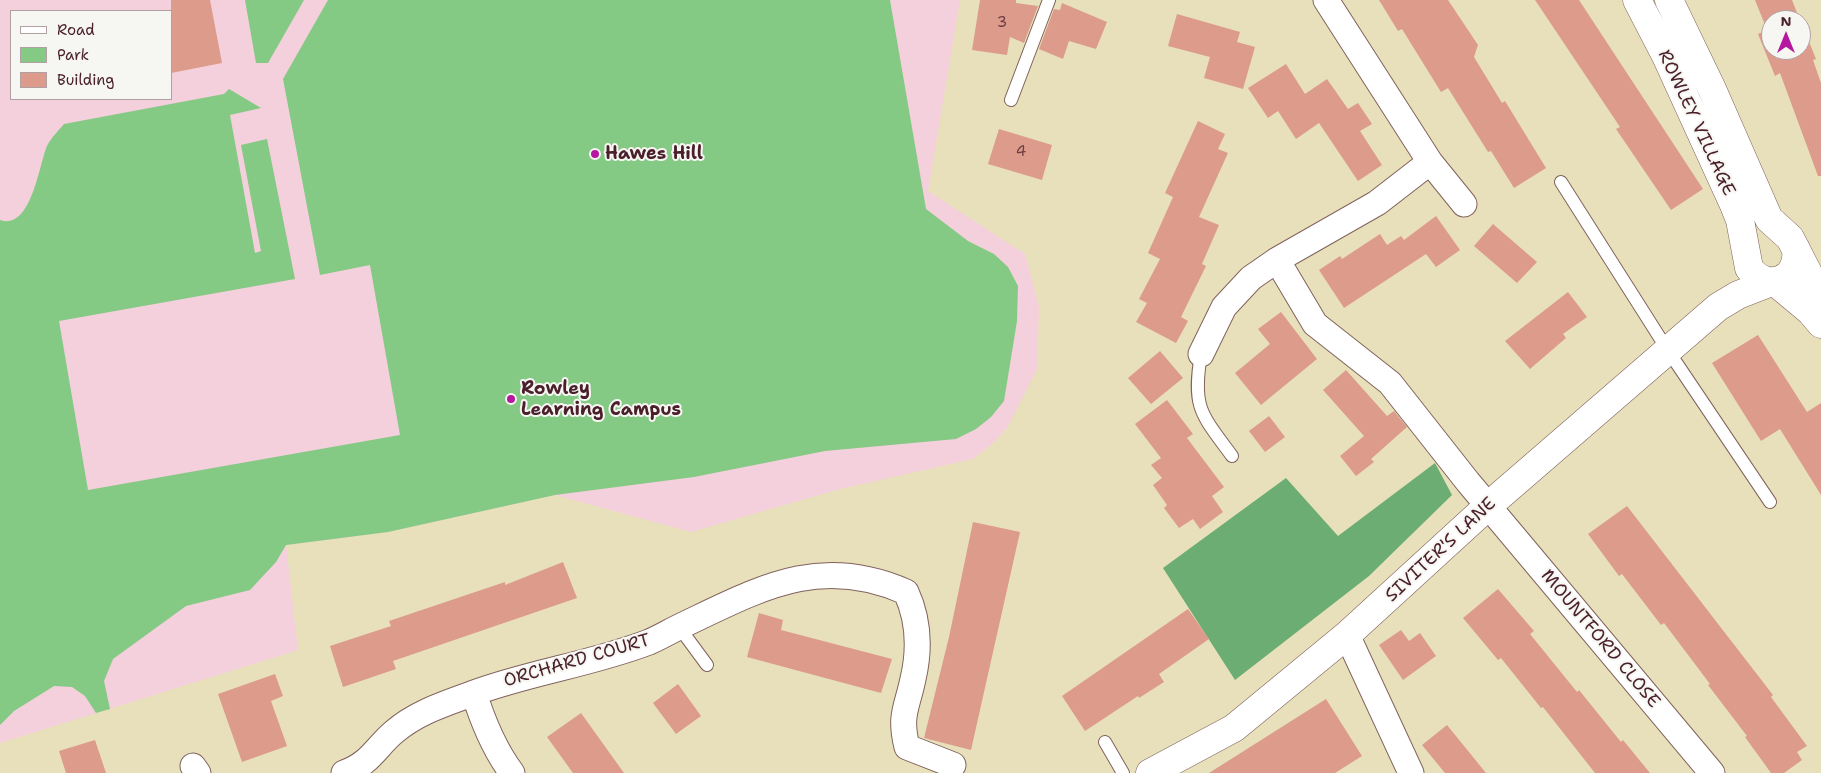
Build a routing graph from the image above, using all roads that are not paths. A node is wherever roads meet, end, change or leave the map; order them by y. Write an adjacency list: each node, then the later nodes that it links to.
1 (1049, 0): 5 (lane)
2 (1326, 0): 6 (street)
3 (1637, 0): 10 (street, ROWLEY VILLAGE)
4 (1669, 0): 9 (street, ROWLEY VILLAGE)
5 (1011, 100)
6 (1430, 162): 8 (street); 11 (street)
7 (1561, 182): 16 (lane)
8 (1464, 204)
9 (1790, 241): 10 (street); 12 (street); 13 (street, ROWLEY VILLAGE)
10 (1746, 255): 12 (street, ROWLEY VILLAGE); 14 (street, SIVITER'S LANE)
11 (1277, 260): 17 (street); 20 (street, MOUNTFORD CLOSE)
12 (1774, 281): 14 (street, SIVITER'S LANE); 15 (street, ROWLEY VILLAGE)
13 (1821, 298)
14 (1718, 307): 16 (street, SIVITER'S LANE)
15 (1821, 324)
16 (1667, 349): 19 (lane); 20 (street, SIVITER'S LANE)
17 (1201, 354): 18 (lane)
18 (1232, 456)
19 (1770, 502)
20 (1488, 506): 22 (street, SIVITER'S LANE); 32 (street, MOUNTFORD CLOSE)
21 (678, 627): 23 (lane); 24 (street, ORCHARD COURT); 26 (street, ORCHARD COURT)
22 (1347, 635): 30 (street, SIVITER'S LANE); 31 (street)
23 (707, 665)
24 (474, 693): 27 (street, ORCHARD COURT); 28 (street)
25 (1105, 742): 29 (lane)
26 (953, 765)
27 (344, 773)
28 (512, 773)
29 (1123, 773)
30 (1150, 773)
31 (1411, 773)
32 (1712, 773)

